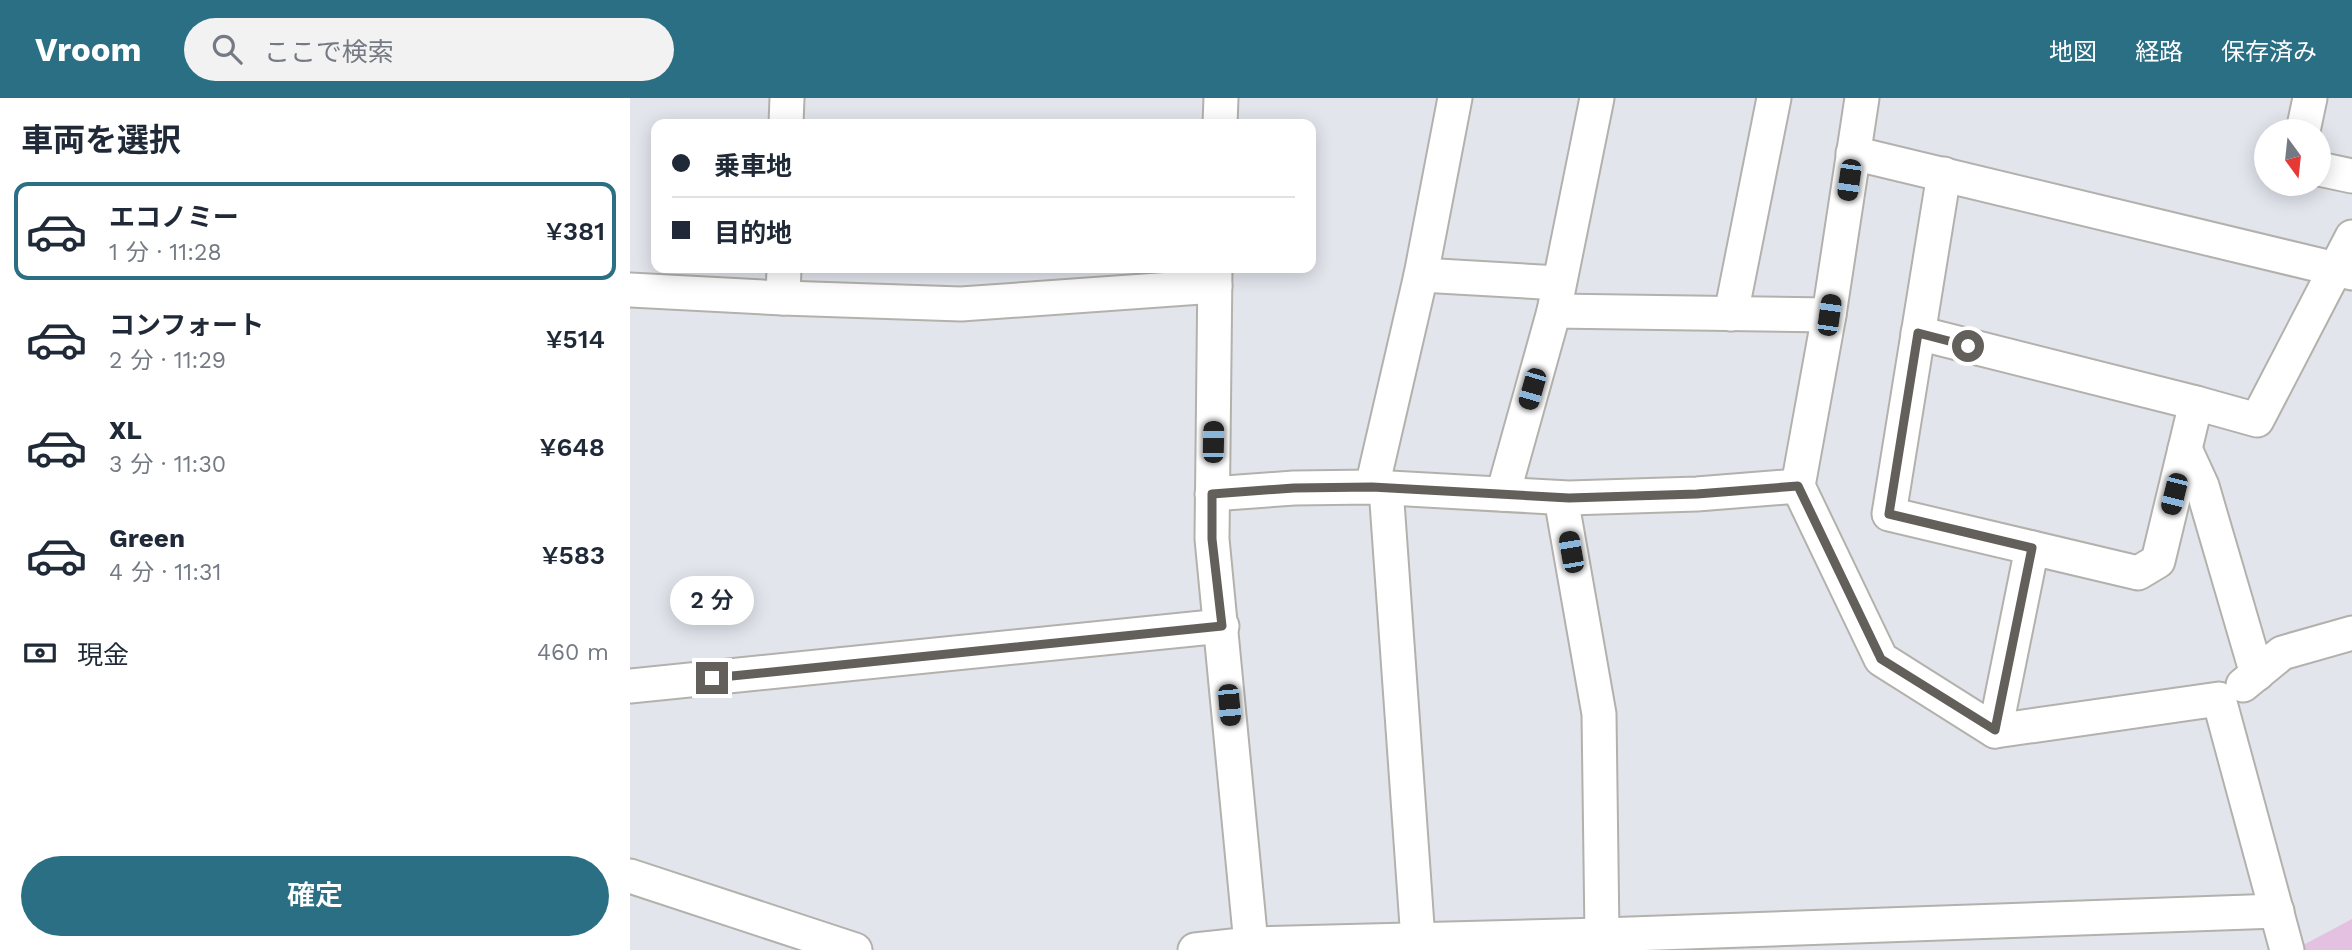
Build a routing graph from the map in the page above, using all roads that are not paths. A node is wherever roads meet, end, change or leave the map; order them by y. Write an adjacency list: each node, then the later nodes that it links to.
1 (787, 98): 8 (street)
2 (1221, 98): 9 (street)
3 (1455, 98): 17 (street)
4 (1597, 98): 21 (street)
5 (1774, 98): 22 (street)
6 (1862, 98): 11 (street)
7 (2310, 98): 10 (street)
8 (786, 119)
9 (1220, 119)
10 (2306, 119)
11 (1853, 153): 13 (street); 23 (street)
12 (2331, 172): 14 (street)
13 (1944, 174): 16 (street); 24 (street)
14 (2352, 176)
15 (2352, 237): 16 (street)
16 (2344, 271): 25 (street)
17 (1421, 275): 21 (street); 28 (street)
18 (1215, 277): 19 (street); 29 (street)
19 (783, 283): 20 (street)
20 (630, 290)
21 (1557, 297): 22 (street); 30 (street)
22 (1731, 314): 23 (street)
23 (1829, 315): 27 (street)
24 (1918, 333): 25 (street); 32 (street)
25 (2196, 404): 26 (street)
26 (2185, 449): 32 (street); 35 (street)
27 (1798, 486): 31 (street); 38 (street)
28 (1379, 487): 29 (street); 30 (street); 42 (street)
29 (1212, 494): 33 (street)
30 (1503, 494): 31 (street)
31 (1561, 498): 41 (street)
32 (2032, 548): 38 (street)
33 (1222, 626): 36 (street); 43 (street)
34 (2352, 634): 35 (street)
35 (2257, 674): 37 (street)
36 (630, 686)
37 (2219, 699): 38 (street); 40 (street)
38 (1995, 730)
39 (630, 876): 44 (street)
40 (2277, 911): 41 (street); 46 (street)
41 (1602, 935): 42 (street)
42 (1418, 940): 43 (street)
43 (1251, 944): 45 (street)
44 (855, 950)
45 (1195, 950)
46 (2287, 950)

